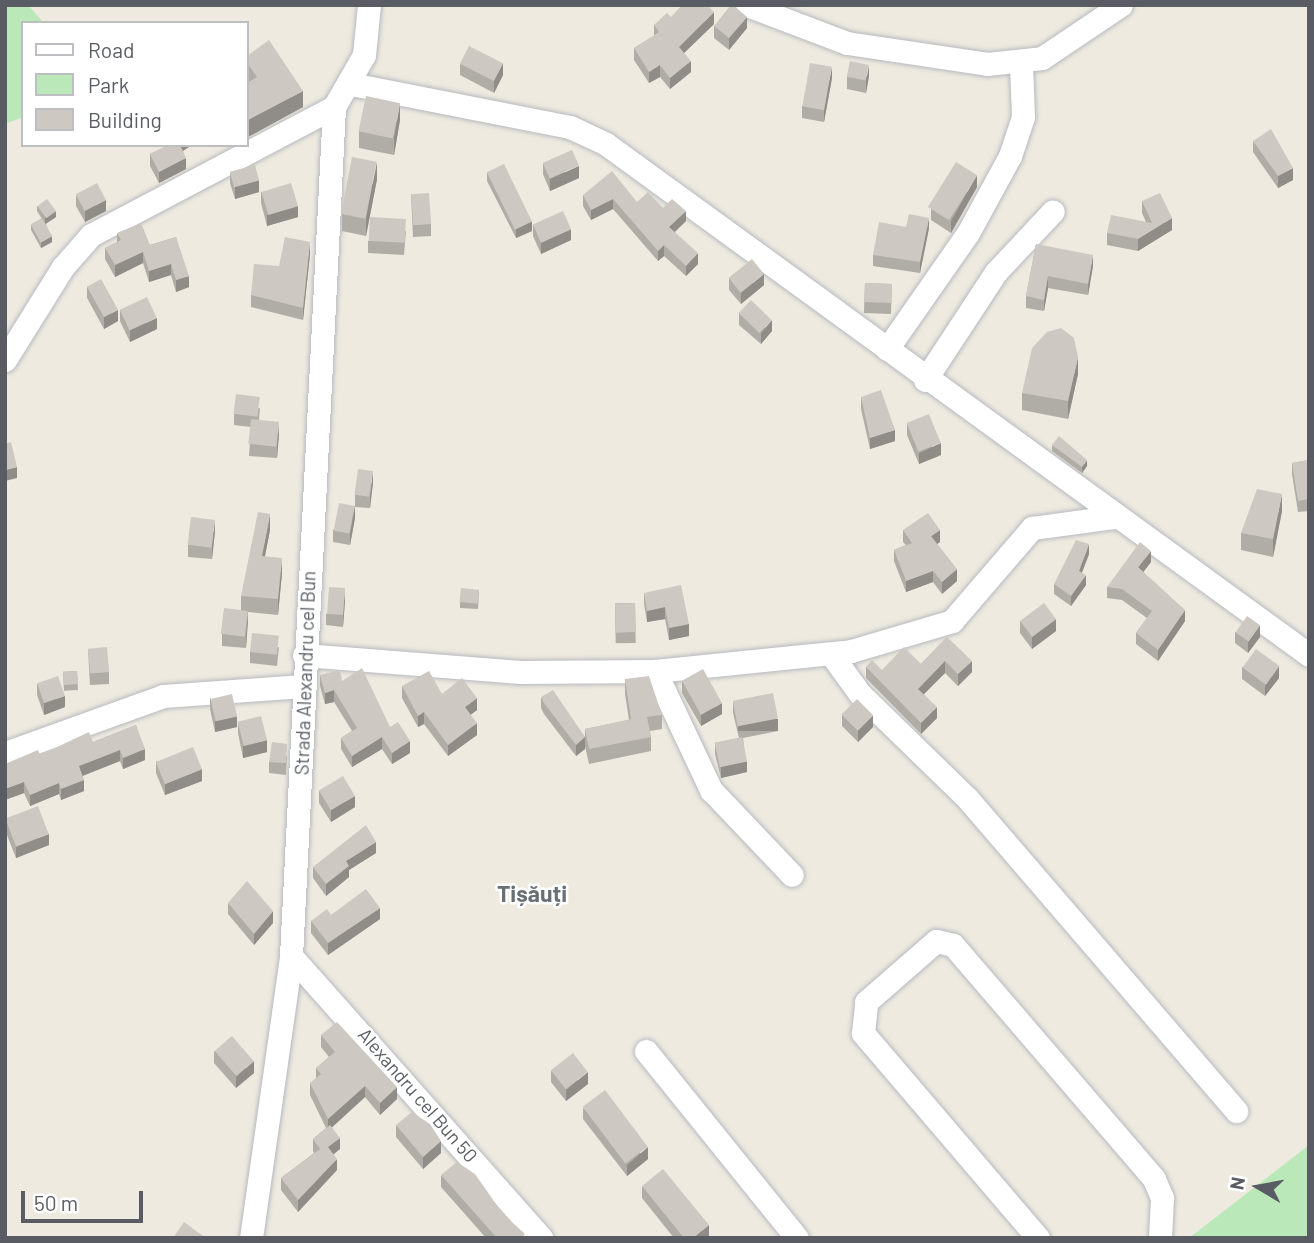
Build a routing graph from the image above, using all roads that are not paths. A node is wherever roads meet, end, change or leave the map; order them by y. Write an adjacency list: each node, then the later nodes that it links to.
1 (369, 5): 5 (street)
2 (747, 5): 4 (street)
3 (1121, 5): 4 (street)
4 (1021, 64): 8 (street)
5 (351, 84): 6 (street); 8 (street)
6 (334, 107): 9 (street); 13 (street, Strada Alexandru cel Bun)
7 (1053, 211): 10 (street)
8 (887, 349): 10 (street)
9 (5, 360)
10 (925, 380): 11 (street)
11 (1113, 517): 12 (street); 14 (street)
12 (831, 654): 15 (street); 21 (street)
13 (304, 655): 15 (street); 16 (street, Strada Alexandru cel Bun)
14 (1309, 655)
15 (655, 671): 18 (street)
16 (303, 686): 17 (street); 19 (street, Strada Alexandru cel Bun)
17 (5, 753)
18 (792, 875)
19 (291, 956): 22 (street, Strada Alexandru cel Bun); 23 (street, Alexandru cel Bun 50)
20 (646, 1051): 24 (street)
21 (1236, 1111)
22 (251, 1238)
23 (541, 1238)
24 (797, 1238)
25 (1038, 1238): 26 (street)
26 (1160, 1238)

